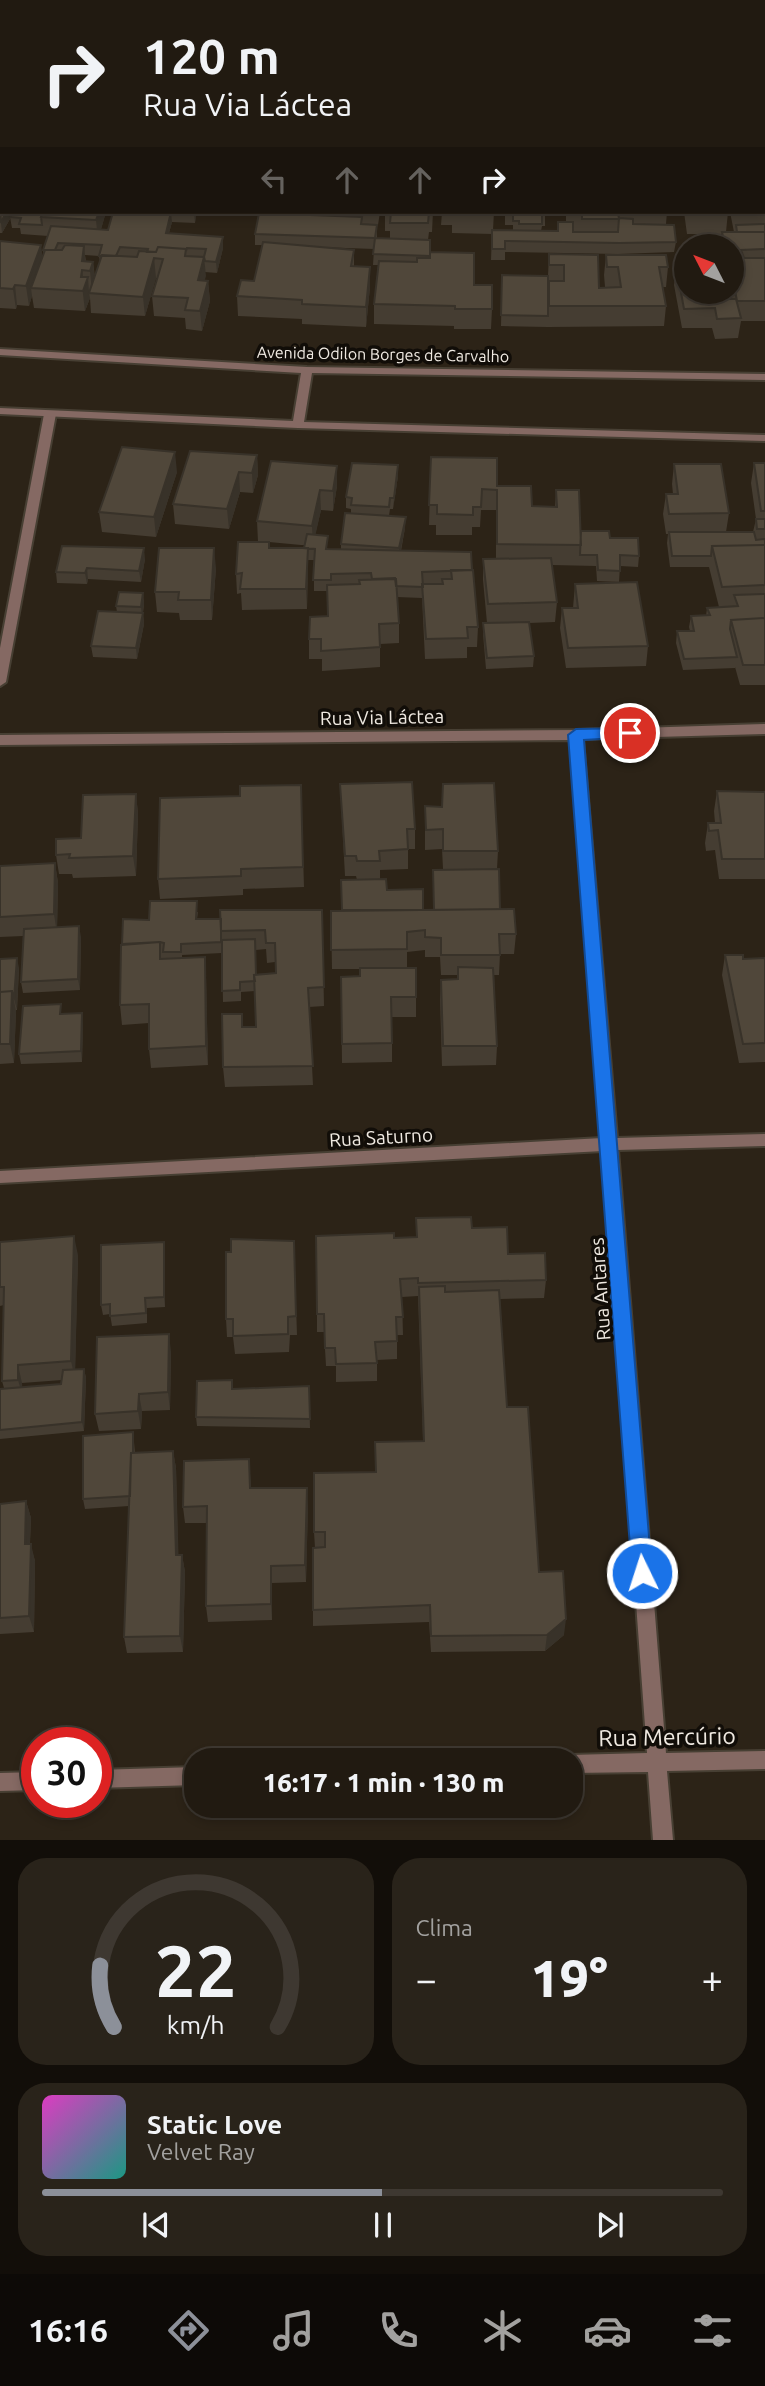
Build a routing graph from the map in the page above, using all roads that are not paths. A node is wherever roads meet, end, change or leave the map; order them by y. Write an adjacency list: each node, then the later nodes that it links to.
1 (0, 352): 2 (street, Avenida Odilon Borges de Carvalho)
2 (307, 370): 3 (street, Avenida Odilon Borges de Carvalho); 6 (street)
3 (765, 377)
4 (0, 411): 5 (street)
5 (50, 414): 6 (street); 8 (street)
6 (298, 425): 7 (street)
7 (765, 438)
8 (0, 682)
9 (765, 729): 10 (street, Rua Via Láctea)
10 (576, 735): 11 (street, Rua Via Láctea); 13 (street, Rua Antares)
11 (0, 740)
12 (765, 1139): 13 (street, Rua Saturno)
13 (610, 1144): 14 (street, Rua Saturno); 16 (street, Rua Antares)
14 (0, 1177)
15 (765, 1760): 16 (street, Rua Mercúrio)
16 (656, 1761): 17 (street, Rua Mercúrio); 22 (street, Rua Antares)
17 (583, 1764)
18 (184, 1776): 19 (street)
19 (112, 1779)
20 (21, 1781): 21 (street)
21 (0, 1782)
22 (663, 1840)

